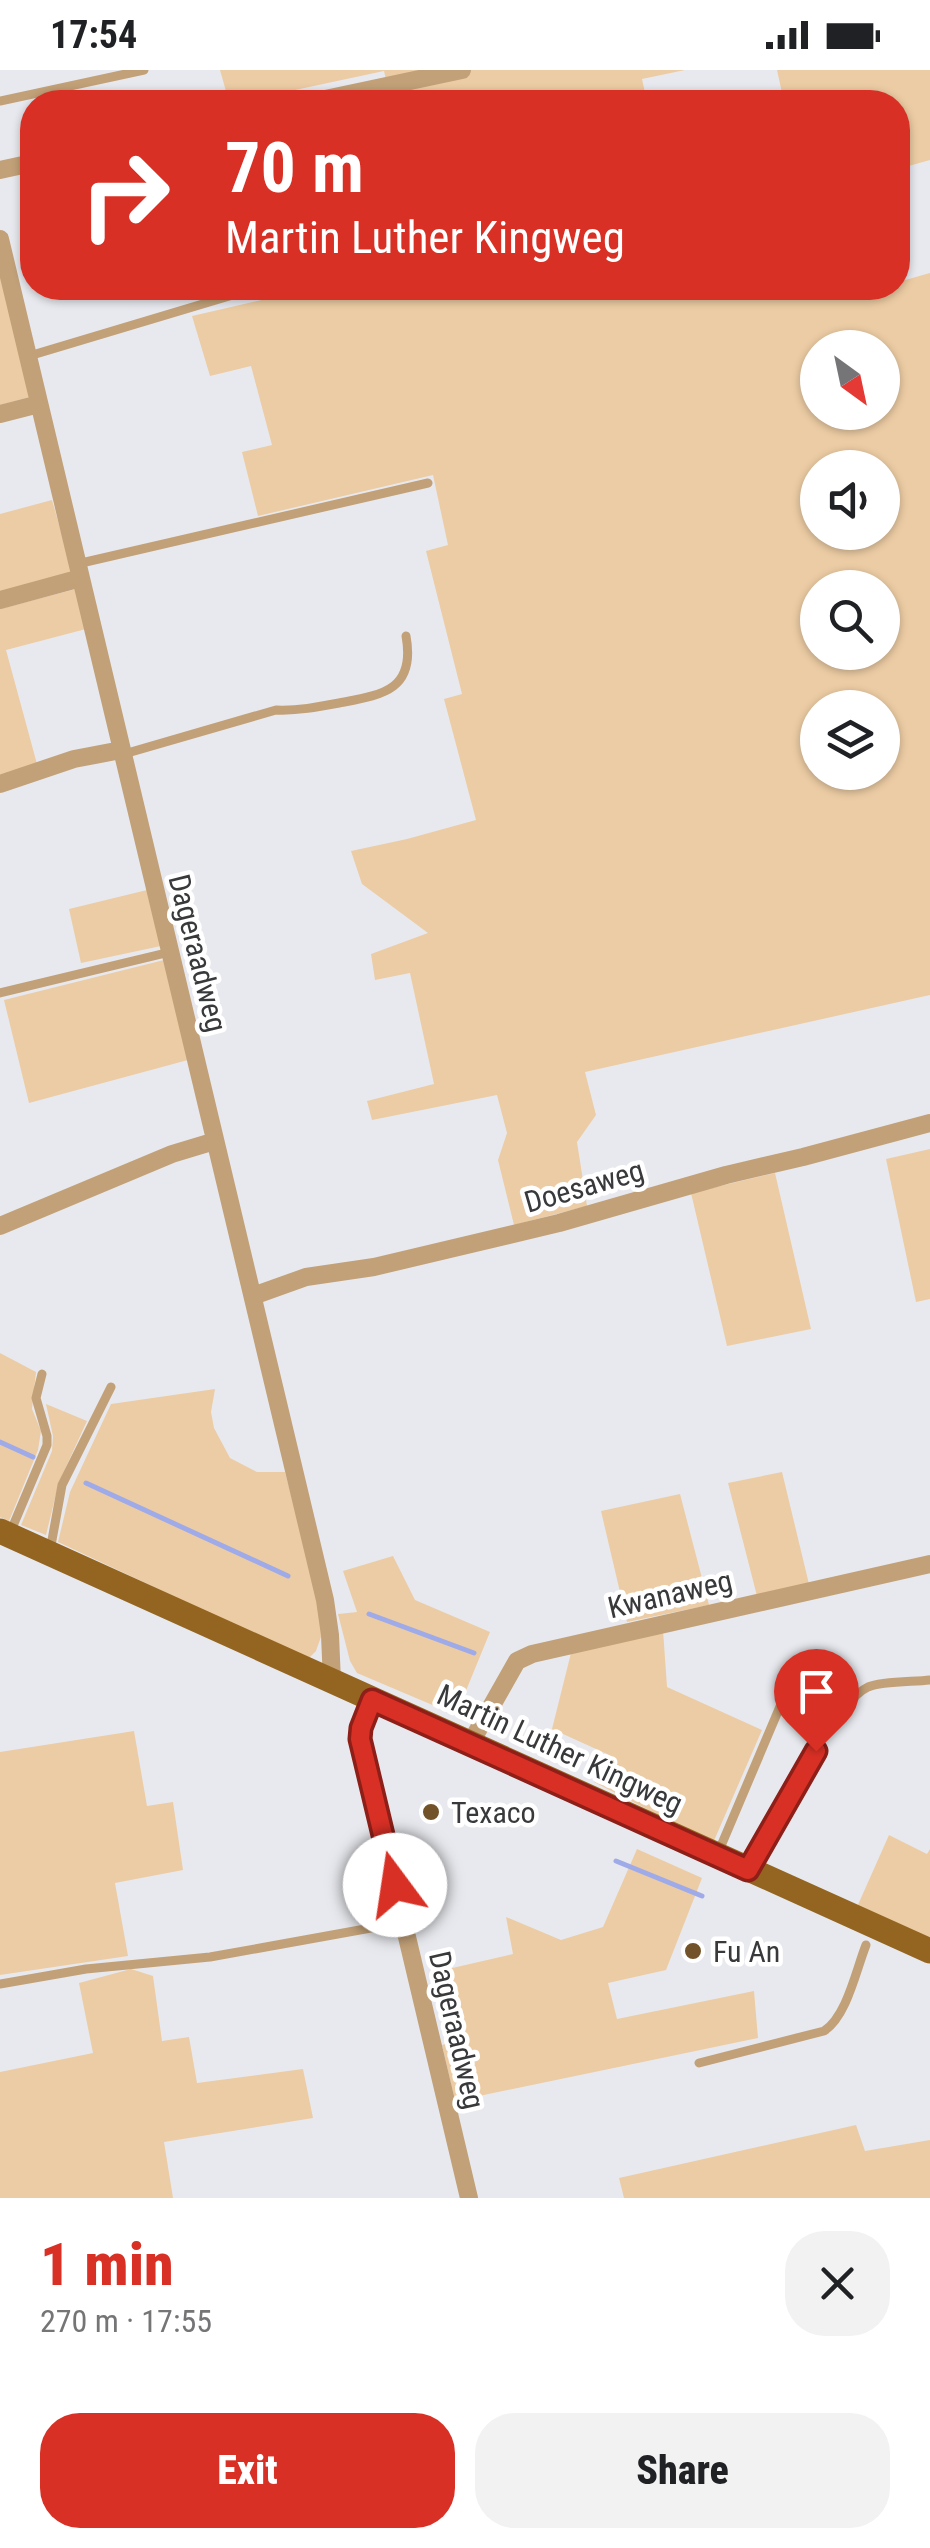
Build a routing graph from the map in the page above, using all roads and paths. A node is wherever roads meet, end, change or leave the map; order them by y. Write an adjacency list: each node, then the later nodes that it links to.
1 (144, 70): 3 (lane)
2 (462, 70): 4 (street)
3 (51, 90)
4 (368, 90)
5 (0, 238): 7 (street, Dageraadweg)
6 (216, 300): 7 (lane)
7 (29, 356): 8 (street, Dageraadweg)
8 (40, 404): 9 (street); 11 (street, Dageraadweg)
9 (0, 414)
10 (428, 483): 11 (lane)
11 (79, 571): 12 (street); 14 (street, Dageraadweg)
12 (0, 600)
13 (406, 636): 14 (lane)
14 (121, 752): 15 (street); 16 (street, Dageraadweg)
15 (0, 784)
16 (170, 952): 17 (lane); 19 (street, Dageraadweg)
17 (0, 993)
18 (930, 1122): 21 (street, Doesaweg)
19 (215, 1141): 20 (street); 21 (street, Dageraadweg)
20 (0, 1226)
21 (253, 1296): 28 (street, Dageraadweg)
22 (42, 1374): 24 (lane)
23 (111, 1387): 25 (lane)
24 (5, 1533): 25 (main road, Martin Luther Kingweg)
25 (50, 1554): 28 (main road, Martin Luther Kingweg)
26 (930, 1564): 31 (street, Kwanaweg)
27 (930, 1680): 33 (lane)
28 (332, 1682): 30 (main road, Martin Luther Kingweg)
29 (787, 1690): 32 (lane)
30 (372, 1700): 31 (main road, Martin Luther Kingweg); 34 (street, Dageraadweg)
31 (470, 1744): 32 (main road, Martin Luther Kingweg)
32 (716, 1856): 33 (main road, Martin Luther Kingweg)
33 (748, 1870): 36 (main road, Martin Luther Kingweg)
34 (404, 1922): 37 (lane); 39 (street, Dageraadweg)
35 (866, 1945): 38 (lane)
36 (930, 1951)
37 (0, 1984)
38 (699, 2063)
39 (469, 2198)

